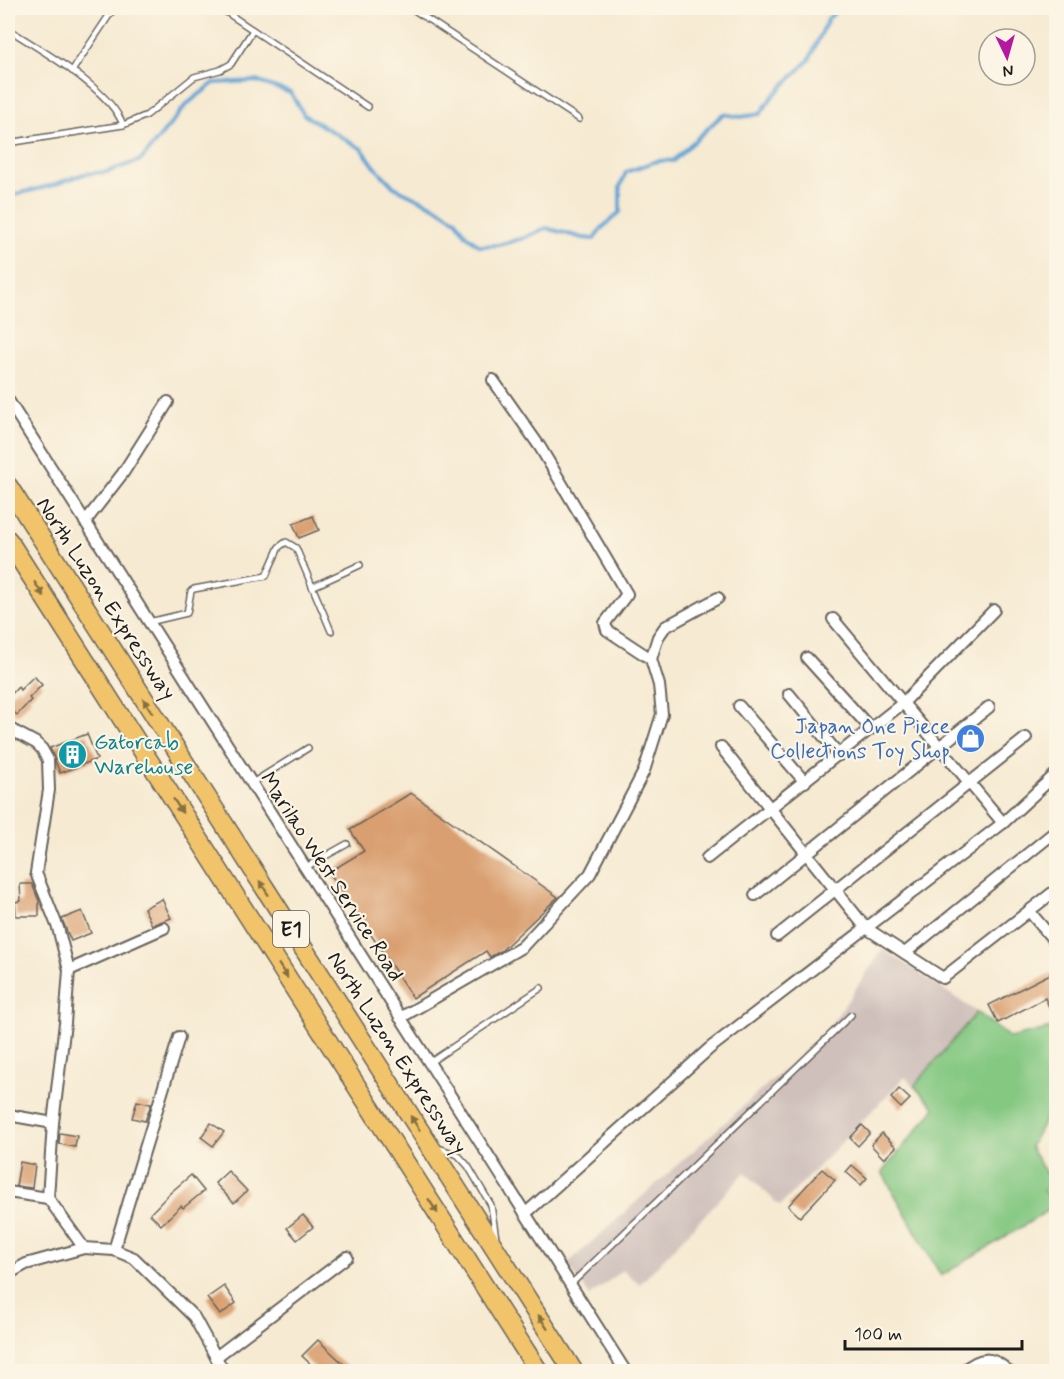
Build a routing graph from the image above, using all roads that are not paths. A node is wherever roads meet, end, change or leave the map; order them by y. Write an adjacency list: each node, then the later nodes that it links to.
1 (114, 8): 6 (lane)
2 (220, 8): 5 (lane)
3 (411, 8): 8 (lane)
4 (8, 29): 6 (lane)
5 (253, 30): 7 (lane); 9 (lane)
6 (72, 71): 9 (lane)
7 (368, 107)
8 (579, 119)
9 (123, 125): 10 (lane)
10 (8, 143)
11 (493, 380): 25 (street)
12 (8, 400): 15 (street, Marilao West Service Road)
13 (168, 402): 15 (street)
14 (8, 486): 76 (highway, North Luzon Expressway / E1, one-way to 14)
15 (85, 522): 22 (street, Marilao West Service Road)
16 (8, 540): 75 (highway, E1, one-way to 75)
17 (360, 565): 18 (lane)
18 (312, 587): 22 (lane); 23 (lane)
19 (718, 598): 25 (street)
20 (994, 610): 27 (street)
21 (832, 619): 27 (street)
22 (148, 622): 39 (street, Marilao West Service Road)
23 (331, 632)
24 (807, 658): 31 (street)
25 (651, 659): 60 (street)
26 (789, 694): 36 (street)
27 (903, 703): 31 (street); 35 (street)
28 (739, 706): 38 (street)
29 (988, 707): 35 (street)
30 (8, 728): 57 (street)
31 (871, 729): 36 (street)
32 (1026, 738): 40 (street)
33 (721, 747): 41 (street)
34 (308, 748): 39 (lane)
35 (940, 748): 40 (street); 45 (street)
36 (839, 754): 38 (street)
37 (1055, 776): 42 (street)
38 (805, 782): 41 (street)
39 (250, 783): 47 (street, Marilao West Service Road)
40 (969, 783): 42 (street); 48 (street)
41 (771, 810): 45 (street); 46 (street)
42 (1003, 823): 53 (street)
43 (1056, 831): 56 (street)
44 (347, 844): 47 (lane)
45 (805, 854): 48 (street); 50 (street)
46 (707, 858)
47 (304, 868): 60 (street, Marilao West Service Road)
48 (835, 890): 53 (street); 54 (street)
49 (1056, 890): 51 (street)
50 (755, 895)
51 (1029, 912): 55 (street); 56 (street)
52 (165, 928): 57 (street)
53 (866, 928): 56 (street); 67 (street)
54 (777, 936)
55 (1051, 937)
56 (905, 953)
57 (69, 970): 64 (street)
58 (541, 987): 62 (lane)
59 (851, 1016): 72 (lane)
60 (400, 1018): 62 (street, Marilao West Service Road)
61 (179, 1037): 69 (street)
62 (429, 1063): 67 (street, Marilao West Service Road)
63 (8, 1115): 64 (street)
64 (53, 1123): 66 (street)
65 (8, 1191): 66 (street)
66 (48, 1198): 68 (street)
67 (525, 1214): 72 (street, Marilao West Service Road)
68 (84, 1248): 69 (street); 71 (street)
69 (114, 1250): 73 (street)
70 (346, 1257): 73 (street)
71 (8, 1274)
72 (570, 1285): 77 (street, Marilao West Service Road)
73 (216, 1357): 74 (street)
74 (224, 1371)
75 (539, 1371)
76 (574, 1371)
77 (626, 1371)
78 (962, 1371): 79 (street)
79 (1010, 1371)

